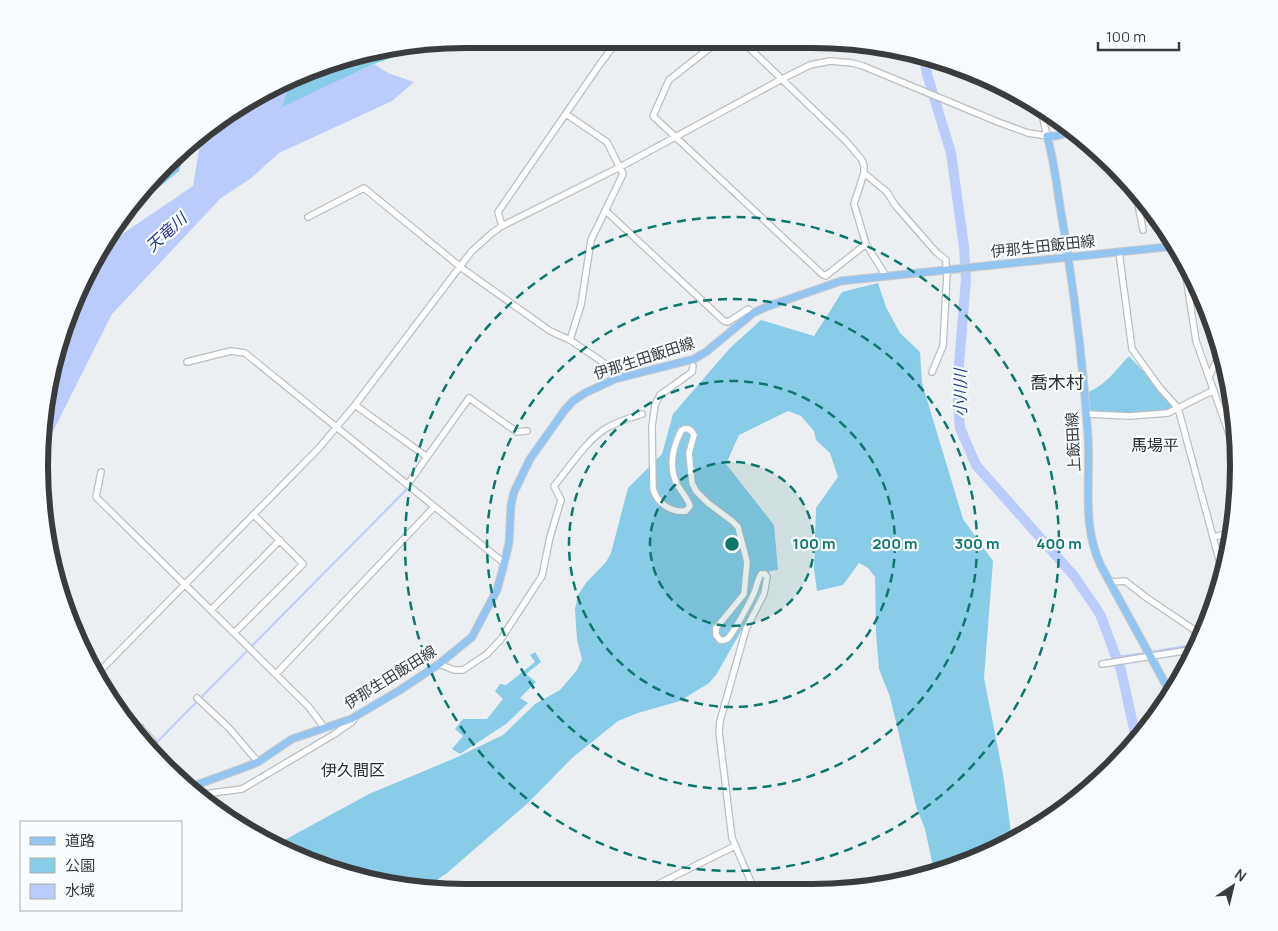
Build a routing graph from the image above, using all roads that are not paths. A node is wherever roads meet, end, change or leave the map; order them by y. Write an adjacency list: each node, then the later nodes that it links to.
1 (612, 48): 5 (street)
2 (710, 48): 9 (street)
3 (750, 48): 4 (street)
4 (782, 78): 8 (street); 9 (street); 11 (street)
5 (566, 114): 10 (street); 15 (street)
6 (1042, 116): 8 (street)
7 (1066, 133): 8 (main road)
8 (1047, 136): 20 (main road, 上飯田線)
9 (675, 137): 10 (street); 17 (street)
10 (620, 167): 13 (street); 15 (street)
11 (864, 173): 17 (street); 22 (street)
12 (1138, 203): 16 (street)
13 (606, 212): 25 (street); 26 (street)
14 (308, 217): 21 (street)
15 (502, 226): 21 (street)
16 (1143, 230)
17 (866, 244): 23 (street)
18 (1168, 247): 19 (main road, 伊那生田飯田線)
19 (1119, 252): 20 (main road, 伊那生田飯田線); 35 (street)
20 (1069, 258): 22 (main road, 伊那生田飯田線); 37 (main road, 上飯田線)
21 (460, 266): 26 (street); 34 (street)
22 (947, 271): 23 (main road, 伊那生田飯田線); 30 (street)
23 (886, 276): 25 (main road, 伊那生田飯田線)
24 (1186, 278): 31 (street)
25 (754, 313): 32 (main road, 伊那生田飯田線)
26 (570, 340): 32 (street)
27 (1217, 360): 31 (street)
28 (187, 362): 38 (street)
29 (693, 366): 72 (street)
30 (932, 372)
31 (1209, 377): 33 (street)
32 (615, 379): 50 (main road, 伊那生田飯田線)
33 (1214, 390): 35 (street); 40 (street)
34 (355, 405): 38 (street); 41 (street)
35 (1178, 408): 37 (street); 47 (street)
36 (642, 414): 58 (street)
37 (1086, 414): 51 (main road, 上飯田線)
38 (338, 426): 43 (street); 45 (street)
39 (527, 431): 41 (street)
40 (1230, 435)
41 (427, 457): 43 (street)
42 (101, 472): 52 (street)
43 (408, 484): 44 (street)
44 (434, 507): 50 (street); 61 (street)
45 (254, 515): 48 (street); 52 (street)
46 (1224, 534): 47 (street)
47 (1214, 537): 49 (street)
48 (280, 540): 53 (street); 55 (street)
49 (1219, 559)
50 (504, 563): 58 (main road, 伊那生田飯田線)
51 (1110, 582): 54 (street); 57 (main road, 上飯田線)
52 (186, 584): 53 (street); 60 (street)
53 (211, 610): 55 (street)
54 (1196, 632)
55 (234, 633): 61 (street)
56 (1187, 650): 57 (street)
57 (1151, 656): 59 (street); 62 (main road, 上飯田線)
58 (439, 664): 64 (main road, 伊那生田飯田線)
59 (1104, 664)
60 (102, 669)
61 (276, 674): 66 (street)
62 (1167, 686)
63 (198, 699): 69 (street)
64 (357, 716): 66 (main road, 伊那生田飯田線); 71 (street)
65 (139, 726): 67 (street)
66 (324, 727): 69 (main road, 伊那生田飯田線)
67 (141, 728): 68 (street)
68 (155, 745)
69 (258, 762): 70 (main road, 伊那生田飯田線)
70 (196, 785)
71 (207, 794)
72 (735, 846): 73 (street); 74 (street)
73 (658, 884)
74 (752, 884)

